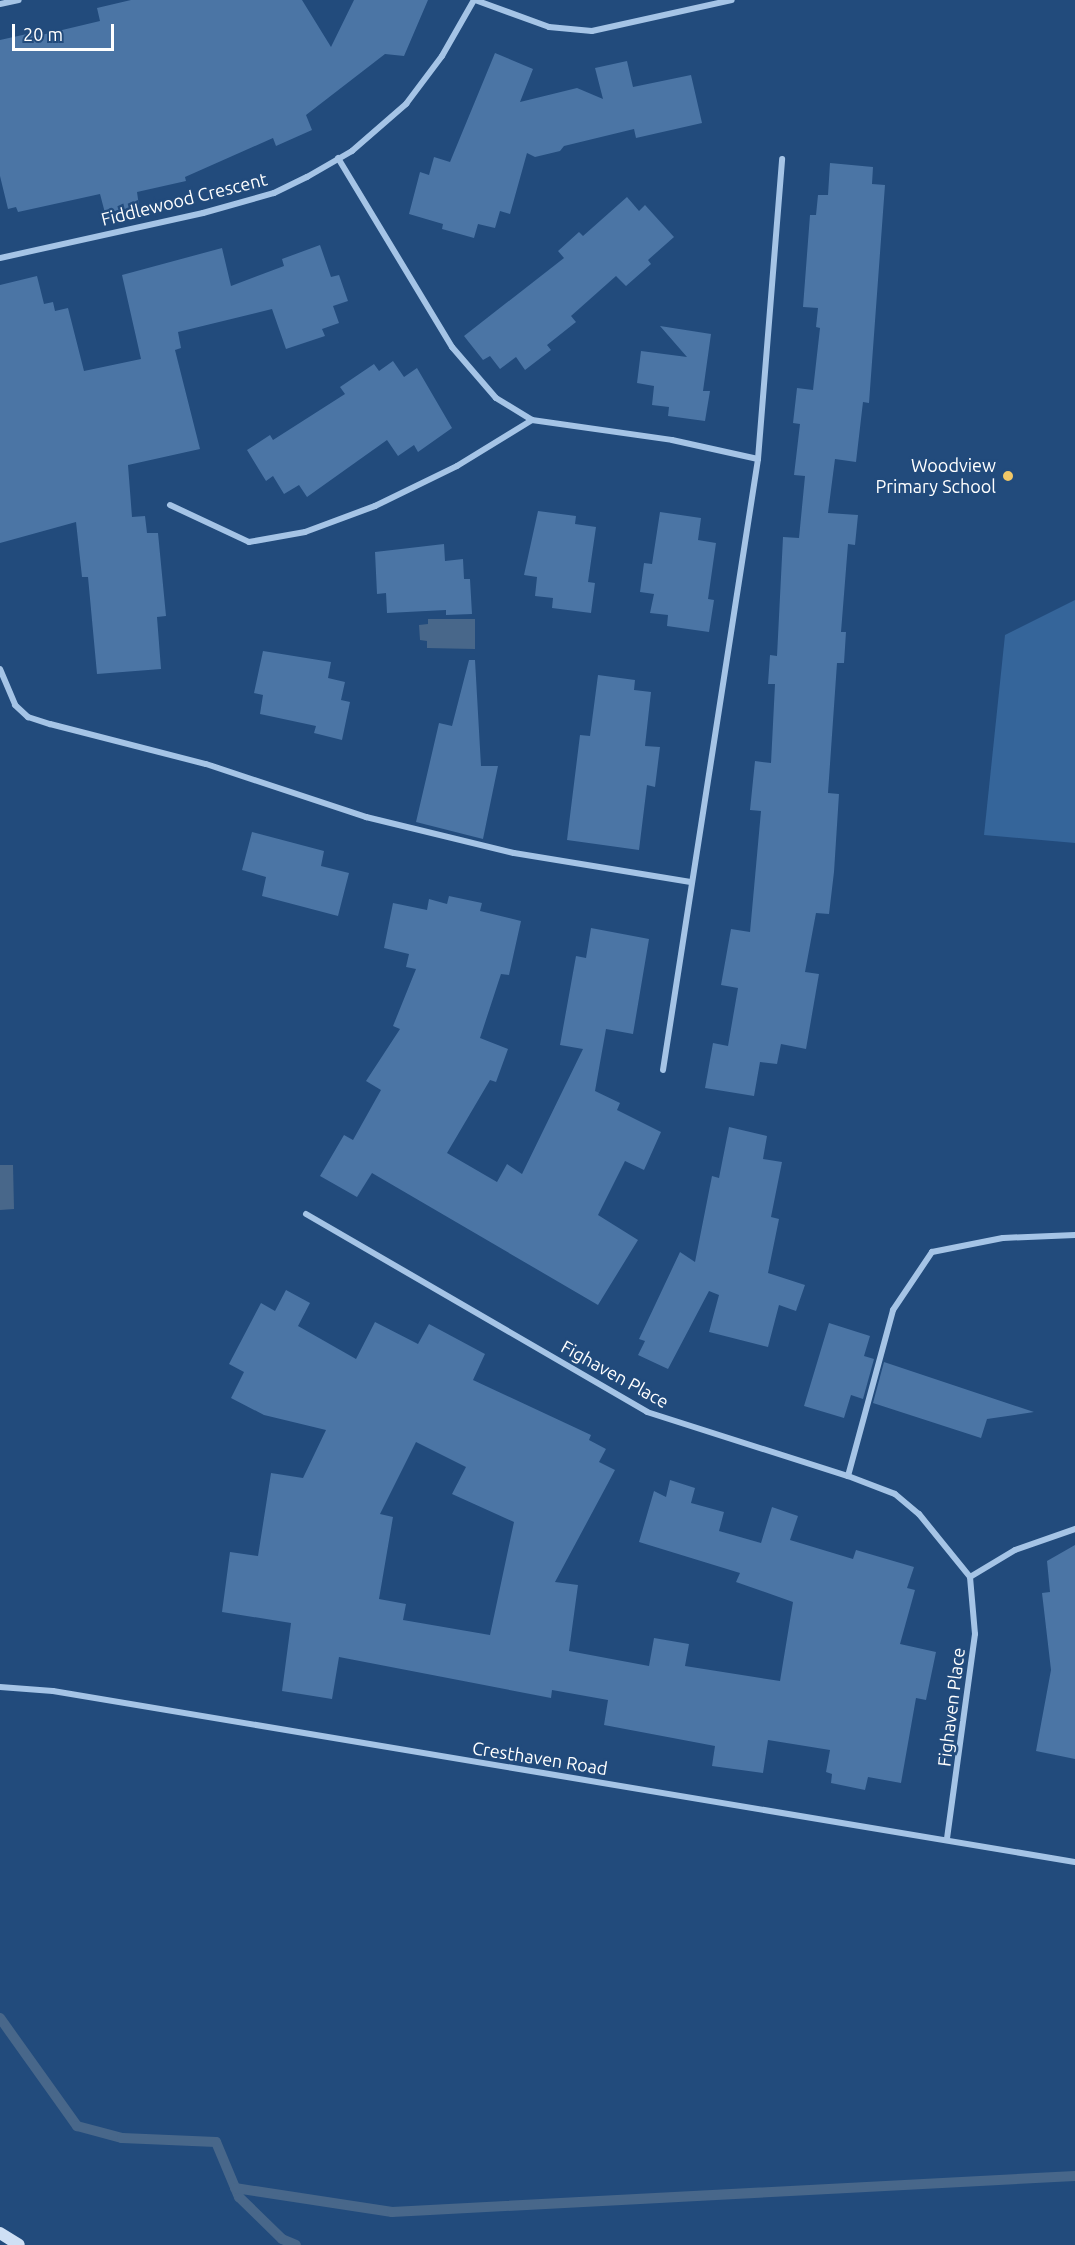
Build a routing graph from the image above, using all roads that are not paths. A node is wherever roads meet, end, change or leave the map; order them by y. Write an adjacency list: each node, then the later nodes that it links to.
1 (19, 0): 4 (street)
2 (475, 0): 3 (street); 5 (street, Fiddlewood Crescent)
3 (732, 0)
4 (0, 4)
5 (338, 158): 7 (street, Fiddlewood Crescent); 8 (street)
6 (782, 159): 9 (street)
7 (0, 258)
8 (532, 420): 9 (street); 10 (street)
9 (758, 459): 12 (street)
10 (170, 505)
11 (0, 669): 12 (street)
12 (691, 882): 13 (street)
13 (663, 1070)
14 (306, 1214): 16 (street, Fighaven Place)
15 (1075, 1235): 16 (street)
16 (848, 1476): 18 (street, Fighaven Place)
17 (1075, 1529): 18 (street)
18 (970, 1578): 20 (street, Fighaven Place)
19 (0, 1687): 20 (street, Cresthaven Road)
20 (947, 1839): 21 (street, Cresthaven Road)
21 (1075, 1862)
22 (0, 2233): 23 (main road)
23 (19, 2245)

